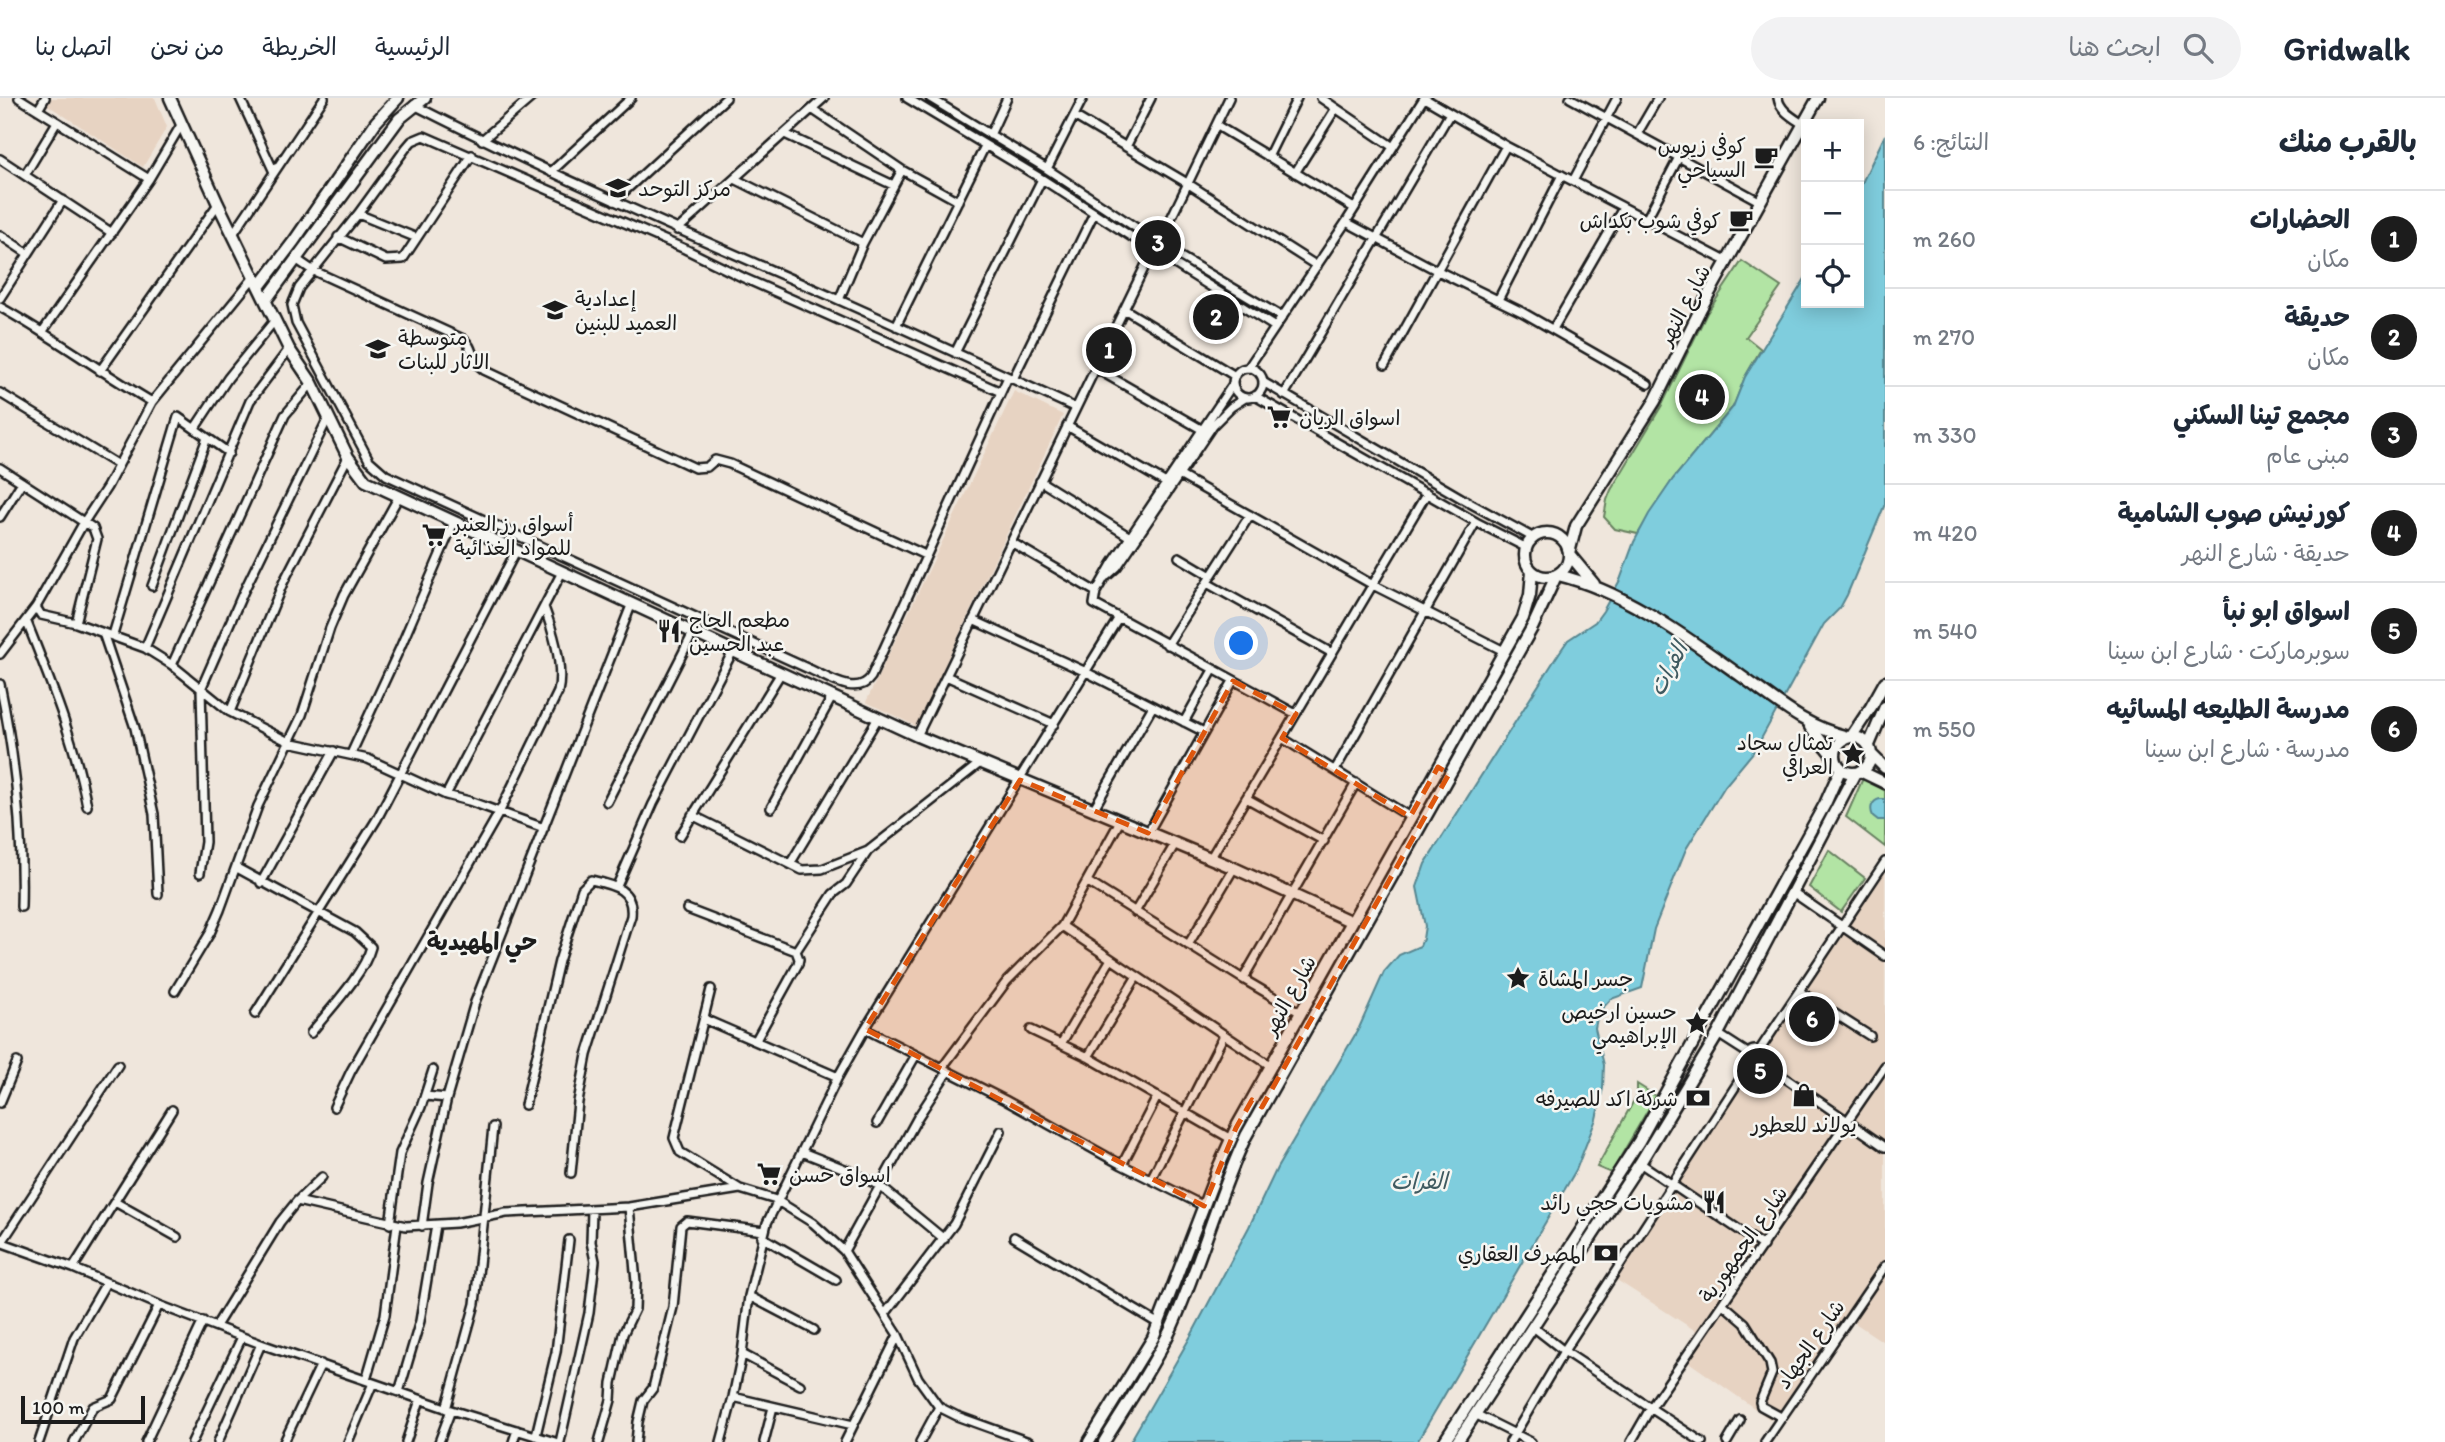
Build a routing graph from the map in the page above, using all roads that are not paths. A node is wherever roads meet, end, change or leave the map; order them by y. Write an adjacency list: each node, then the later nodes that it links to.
1 (19, 98): 29 (street)
2 (45, 98): 29 (street)
3 (170, 98): 36 (main road)
4 (240, 98): 55 (street)
5 (324, 98): 55 (street)
6 (398, 98): 96 (main road)
7 (425, 98): 26 (main road)
8 (531, 98): 42 (street)
9 (631, 98): 56 (street)
10 (726, 98): 67 (street)
11 (824, 98): 28 (street)
12 (907, 98): 43 (street)
13 (930, 98): 40 (street)
14 (1007, 98): 40 (street)
15 (1083, 98): 31 (street)
16 (1151, 98): 45 (street)
17 (1229, 98): 37 (street)
18 (1297, 98): 49 (street)
19 (1321, 98): 27 (street)
20 (1424, 98): 30 (street); 46 (street)
21 (1570, 98): 32 (street)
22 (1617, 98): 32 (street)
23 (1658, 98): 41 (street)
24 (1778, 98): 35 (street)
25 (1818, 98): 33 (main road, شارع النهر)
26 (414, 105): 42 (street); 90 (main road)
27 (1336, 108): 46 (street); 57 (street)
28 (812, 109): 39 (street); 54 (street)
29 (38, 110): 34 (street)
30 (1449, 115): 44 (street); 85 (street)
31 (1074, 116): 45 (street); 53 (street)
32 (1606, 117): 41 (street); 63 (street)
33 (1807, 119)
34 (57, 122): 58 (street); 60 (street)
35 (1801, 123)
36 (181, 125): 60 (street); 70 (main road)
37 (1216, 125): 49 (street); 64 (street)
38 (1801, 130): 69 (main road, شارع النهر)
39 (785, 134): 61 (street); 65 (street)
40 (990, 135): 47 (street)
41 (1637, 135): 50 (street)
42 (482, 140): 56 (street)
43 (985, 146): 52 (street); 68 (street)
44 (1506, 146): 59 (street); 95 (street)
45 (1126, 147): 64 (street)
46 (1393, 147): 71 (street)
47 (1017, 151): 52 (street); 53 (street)
48 (472, 155): 74 (street); 84 (street); 120 (street)
49 (1268, 157): 57 (street)
50 (1679, 157): 69 (street); 75 (street)
51 (0, 159): 58 (street)
52 (1012, 162): 62 (street)
53 (1047, 169): 81 (street)
54 (902, 170): 65 (street); 68 (street)
55 (274, 172): 79 (street)
56 (551, 172): 67 (street)
57 (1295, 173): 71 (street)
58 (24, 175): 66 (street)
59 (1562, 176): 63 (street); 100 (street)
60 (149, 178): 78 (street)
61 (735, 179): 77 (street); 86 (street)
62 (1042, 179): 73 (street); 110 (street)
63 (1573, 181): 72 (street)
64 (1187, 183): 82 (street); 93 (street)
65 (893, 185): 86 (street)
66 (63, 200): 78 (street); 88 (street)
67 (614, 201): 77 (street)
68 (958, 201): 105 (street)
69 (1762, 202): 92 (main road, شارع النهر)
70 (218, 204): 79 (main road); 114 (street)
71 (1354, 208): 76 (street)
72 (1623, 208): 75 (street); 107 (street)
73 (1094, 213): 87 (street); 115 (street)
74 (358, 214): 83 (street); 84 (street)
75 (1646, 220): 92 (street)
76 (1346, 222): 85 (street); 93 (street)
77 (677, 230): 99 (street)
78 (112, 233): 108 (street)
79 (233, 234): 96 (main road)
80 (0, 235): 88 (street)
81 (1147, 235): 82 (street); 87 (street)
82 (1163, 235): 89 (street)
83 (338, 237): 84 (street); 94 (street)
84 (417, 238)
85 (1376, 238): 95 (street); 122 (street)
86 (863, 243): 99 (street)
87 (1141, 243): 91 (street)
88 (27, 253): 97 (street)
89 (1168, 254): 91 (street); 103 (street); 106 (street)
90 (296, 258): 94 (street); 98 (main road)
91 (1148, 260): 102 (street)
92 (1728, 262): 147 (main road, شارع النهر)
93 (1317, 265): 103 (street)
94 (312, 270): 155 (street); 184 (street)
95 (1436, 270): 100 (street); 111 (street)
96 (256, 282): 98 (main road); 125 (street)
97 (0, 298)
98 (266, 300): 104 (main road)
99 (839, 300): 105 (street)
100 (1498, 300): 107 (street)
101 (0, 307): 108 (street)
102 (1124, 309): 112 (street); 116 (street)
103 (1282, 317): 106 (street)
104 (275, 320): 109 (main road); 129 (street)
105 (896, 326): 110 (street)
106 (1275, 327): 113 (street)
107 (1553, 329): 119 (street)
108 (43, 331): 114 (street)
109 (289, 349): 118 (main road); 132 (street)
110 (955, 353): 115 (street)
111 (1385, 365)
112 (1095, 368): 126 (street); 130 (street)
113 (1248, 368): 116 (street); 117 (street)
114 (100, 371): 125 (street)
115 (1011, 378): 120 (street); 126 (street)
116 (1234, 380): 124 (street); 130 (street)
117 (1263, 382): 122 (street); 123 (street)
118 (312, 383): 127 (main road); 183 (street)
119 (1648, 384)
120 (1001, 392): 155 (street)
121 (0, 393): 134 (street)
122 (1284, 395): 150 (street)
123 (1255, 396): 124 (street); 140 (street)
124 (1245, 398): 136 (street)
125 (152, 402): 134 (street)
126 (1076, 408): 128 (street)
127 (328, 418): 133 (main road); 193 (street)
128 (1067, 426): 137 (street); 139 (street)
129 (195, 428): 131 (street); 176 (street)
130 (1201, 429): 139 (street)
131 (207, 438): 132 (street); 163 (street)
132 (229, 453): 178 (street)
133 (348, 457): 141 (main road); 197 (street)
134 (118, 465): 144 (street)
135 (0, 468): 138 (street)
136 (1179, 475): 142 (street); 160 (street)
137 (1040, 481): 149 (street); 151 (street)
138 (22, 482): 143 (street); 144 (street)
139 (1166, 483): 149 (street)
140 (1427, 493): 146 (street); 162 (street)
141 (398, 498): 145 (main road); 207 (street)
142 (1250, 515): 161 (street); 162 (street)
143 (0, 517)
144 (83, 522): 167 (street); 173 (street)
145 (454, 522): 153 (main road); 210 (street)
146 (1476, 522): 152 (street); 169 (street)
147 (1576, 526): 148 (main road); 154 (main road, شارع النهر)
148 (1550, 533): 150 (main road); 154 (main road)
149 (1130, 537): 160 (street)
150 (1534, 538): 152 (main road)
151 (1011, 542): 165 (street); 172 (street)
152 (1527, 548): 157 (main road)
153 (516, 551): 158 (main road); 217 (street)
154 (1570, 554): 159 (main road); 164 (main road)
155 (925, 555): 184 (street)
156 (1179, 557): 161 (street)
157 (1532, 571): 159 (main road); 180 (main road, شارع النهر)
158 (562, 572): 166 (main road); 168 (street)
159 (1557, 575): 164 (main road); 218 (main road, شارع النهر)
160 (1107, 577): 165 (street)
161 (1209, 579): 177 (street); 181 (street)
162 (1373, 584): 169 (street); 181 (street)
163 (152, 586)
164 (1597, 587): 202 (main road)
165 (1096, 592): 170 (street)
166 (632, 603): 175 (main road); 232 (street)
167 (36, 607): 171 (street); 173 (street)
168 (544, 607): 222 (street); 228 (street)
169 (1425, 611): 180 (street); 215 (street)
170 (1118, 619): 177 (street); 186 (street)
171 (26, 620): 182 (street); 225 (street)
172 (973, 620): 186 (street); 188 (street)
173 (76, 623): 174 (street)
174 (103, 633): 176 (street); 248 (street)
175 (693, 633): 179 (main road); 224 (street)
176 (113, 635): 178 (street)
177 (1167, 645): 185 (street)
178 (145, 648): 183 (street)
179 (733, 651): 187 (main road); 246 (street)
180 (1504, 651): 213 (main road, شارع النهر)
181 (1332, 653): 198 (street)
182 (0, 654)
183 (172, 665): 193 (street)
184 (809, 669): 191 (street)
185 (1213, 670): 189 (street); 200 (street)
186 (1086, 672): 195 (street); 201 (street)
187 (781, 673): 191 (main road); 229 (street)
188 (946, 676): 201 (street); 204 (street)
189 (1233, 681): 198 (street); 203 (street)
190 (1885, 682): 205 (main road)
191 (802, 683): 194 (main road)
192 (0, 684): 250 (street)
193 (201, 689): 197 (street); 243 (street)
194 (832, 697): 199 (main road); 226 (street)
195 (1153, 706): 200 (street); 227 (street)
196 (1885, 706): 208 (main road)
197 (230, 712): 207 (street)
198 (1296, 714): 206 (street)
199 (878, 718): 204 (main road); 240 (street)
200 (1184, 722): 203 (street)
201 (1054, 724): 219 (street)
202 (1808, 724): 205 (main road); 212 (main road)
203 (1204, 732): 233 (street)
204 (917, 736): 211 (main road)
205 (1849, 737): 208 (main road); 212 (main road)
206 (1282, 738): 215 (street); 223 (street)
207 (289, 742): 209 (street); 241 (street)
208 (1870, 750): 214 (main road); 216 (main road)
209 (334, 751): 210 (street); 245 (street)
210 (351, 754): 217 (street)
211 (980, 763): 219 (main road); 237 (street)
212 (1838, 764): 216 (main road); 261 (main road)
213 (1438, 767): 218 (main road); 230 (main road, شارع النهر)
214 (1885, 768)
215 (1335, 770): 220 (street)
216 (1858, 772): 221 (main road); 247 (main road)
217 (401, 774): 222 (street); 252 (street)
218 (1449, 774): 300 (main road, شارع النهر)
219 (1020, 780): 227 (main road); 271 (street)
220 (1356, 783): 230 (street); 235 (street)
221 (1885, 783)
222 (446, 795): 228 (street)
223 (1246, 799): 235 (street); 238 (street)
224 (607, 802)
225 (87, 806)
226 (771, 808)
227 (1093, 810): 231 (main road)
228 (500, 811): 232 (street); 299 (street)
229 (692, 815): 234 (street); 240 (street)
230 (1410, 817): 254 (main road, شارع النهر)
231 (1120, 821): 233 (main road); 244 (street)
232 (544, 828): 295 (street)
233 (1148, 833): 236 (main road)
234 (680, 836)
235 (1324, 841): 249 (street)
236 (1175, 844): 238 (main road); 253 (street)
237 (868, 851): 240 (street); 258 (street)
238 (1210, 859): 242 (main road)
239 (1885, 862): 256 (street)
240 (790, 864)
241 (236, 868): 245 (street); 266 (street)
242 (1234, 868): 249 (main road); 257 (street)
243 (200, 873)
244 (1088, 882): 253 (street); 255 (street)
245 (261, 883): 252 (street)
246 (617, 886): 298 (street); 312 (street)
247 (1794, 892): 256 (street); 263 (main road)
248 (158, 894)
249 (1294, 894): 254 (main road); 264 (street)
250 (21, 907)
251 (687, 909): 258 (street)
252 (320, 912): 269 (street); 273 (street)
253 (1135, 912): 257 (street)
254 (1352, 922): 268 (main road, شارع النهر)
255 (1062, 926): 260 (street); 290 (street)
256 (1842, 926): 259 (street); 267 (street)
257 (1188, 945): 264 (street)
258 (796, 951): 277 (street)
259 (1885, 956)
260 (1111, 959): 262 (street); 278 (street)
261 (1735, 966): 263 (main road); 355 (main road)
262 (1137, 976): 275 (street); 282 (street)
263 (1750, 976): 274 (main road)
264 (1243, 979): 268 (street)
265 (710, 989): 270 (street)
266 (175, 991)
267 (1799, 991): 276 (street); 279 (street)
268 (1301, 1013): 287 (main road, شارع النهر)
269 (255, 1014)
270 (704, 1019): 277 (street); 317 (street)
271 (865, 1029): 281 (street); 291 (street)
272 (1031, 1030): 278 (street)
273 (311, 1033)
274 (1718, 1034): 280 (street); 310 (main road)
275 (1224, 1035): 287 (street); 302 (street)
276 (1870, 1036)
277 (756, 1040): 291 (street)
278 (1061, 1044): 282 (street)
279 (1759, 1051): 280 (street); 284 (street)
280 (1749, 1054): 285 (street)
281 (916, 1055): 290 (street); 304 (street)
282 (1088, 1057): 294 (street)
283 (17, 1062): 292 (street)
284 (1762, 1062): 285 (street); 303 (street)
285 (1750, 1064): 315 (street)
286 (118, 1065): 333 (street)
287 (1271, 1066): 296 (main road, شارع النهر)
288 (1885, 1066): 303 (street, شارع الجمهورية)
289 (433, 1070): 293 (street)
290 (945, 1070): 311 (street); 316 (street)
291 (838, 1077): 309 (street)
292 (3, 1086): 297 (street)
293 (425, 1096): 295 (street); 325 (street)
294 (1157, 1097): 302 (street); 311 (street)
295 (447, 1098): 327 (street)
296 (1252, 1100): 300 (main road); 307 (main road, شارع النهر)
297 (0, 1103)
298 (526, 1105)
299 (334, 1107)
300 (1262, 1107): 391 (main road, شارع النهر)
301 (173, 1110): 320 (street)
302 (1184, 1113): 307 (street); 314 (street)
303 (1848, 1122): 308 (street); 334 (street, شارع الجمهورية)
304 (877, 1123)
305 (493, 1127): 324 (street)
306 (1001, 1131): 331 (street)
307 (1231, 1139): 321 (main road, شارع النهر)
308 (1885, 1147)
309 (802, 1152): 316 (street); 318 (street)
310 (1640, 1163): 315 (street); 347 (main road)
311 (1122, 1165): 314 (street)
312 (571, 1173)
313 (322, 1177): 319 (street)
314 (1151, 1179): 321 (street)
315 (1673, 1184): 334 (street); 352 (street)
316 (880, 1186): 331 (street); 335 (street)
317 (740, 1189): 318 (street); 322 (street)
318 (776, 1200): 328 (street); 335 (street)
319 (297, 1201): 325 (street); 346 (street)
320 (115, 1202): 329 (street); 337 (street)
321 (1203, 1206): 345 (main road, شارع النهر)
322 (629, 1207): 323 (street); 383 (street)
323 (592, 1210): 324 (street); 382 (street)
324 (485, 1217): 326 (street); 363 (street)
325 (393, 1224): 327 (street); 356 (street)
326 (436, 1225): 327 (street); 358 (street)
327 (422, 1226)
328 (763, 1234): 338 (street); 340 (street); 384 (street)
329 (177, 1237)
330 (1014, 1237): 345 (street)
331 (944, 1239): 343 (street)
332 (569, 1240): 370 (street)
333 (1, 1242): 337 (street)
334 (1763, 1245): 341 (street, شارع الجمهورية)
335 (844, 1251): 343 (street)
336 (1885, 1266): 366 (street, شارع الجهاد)
337 (73, 1268): 339 (street)
338 (836, 1280)
339 (106, 1283): 342 (street); 372 (street)
340 (749, 1296): 348 (street); 353 (street)
341 (1723, 1304): 364 (street, شارع الجمهورية); 366 (street)
342 (159, 1305): 344 (street); 373 (street)
343 (885, 1314): 349 (street)
344 (203, 1321): 346 (street); 374 (street)
345 (1159, 1324): 390 (main road, شارع النهر)
346 (216, 1326): 350 (street)
347 (1532, 1326): 352 (street); 355 (main road)
348 (814, 1330)
349 (898, 1335): 362 (street); 368 (street)
350 (242, 1337): 351 (street); 375 (street)
351 (261, 1344): 354 (street); 376 (street)
352 (1564, 1351): 364 (street); 371 (street)
353 (742, 1354): 357 (street); 359 (street)
354 (321, 1364): 356 (street); 377 (street)
355 (1501, 1364): 365 (main road); 392 (main road)
356 (370, 1381): 358 (street); 378 (street)
357 (800, 1385)
358 (399, 1392): 360 (street)
359 (733, 1397): 361 (street); 385 (street)
360 (420, 1399): 363 (street); 379 (street)
361 (773, 1407): 368 (street); 386 (street)
362 (939, 1407): 388 (street); 389 (street)
363 (448, 1409): 369 (street); 380 (street)
364 (1650, 1409): 396 (street, شارع الجمهورية); 397 (street)
365 (1475, 1414): 371 (street); 393 (main road)
366 (1781, 1417): 399 (street, شارع الجهاد)
367 (1740, 1420): 398 (street)
368 (853, 1425): 387 (street)
369 (517, 1430): 370 (street); 381 (street)
370 (536, 1434): 382 (street)
371 (1515, 1434): 394 (street); 395 (street)
372 (39, 1442)
373 (74, 1442)
374 (146, 1442)
375 (192, 1442)
376 (218, 1442)
377 (284, 1442)
378 (348, 1442)
379 (406, 1442)
380 (439, 1442)
381 (513, 1442)
382 (554, 1442)
383 (599, 1442)
384 (636, 1442)
385 (721, 1442)
386 (764, 1442)
387 (845, 1442)
388 (920, 1442)
389 (1029, 1442)
390 (1089, 1442)
391 (1104, 1442)
392 (1444, 1442)
393 (1457, 1442)
394 (1510, 1442)
395 (1531, 1442)
396 (1631, 1442)
397 (1702, 1442)
398 (1727, 1442)
399 (1766, 1442)

